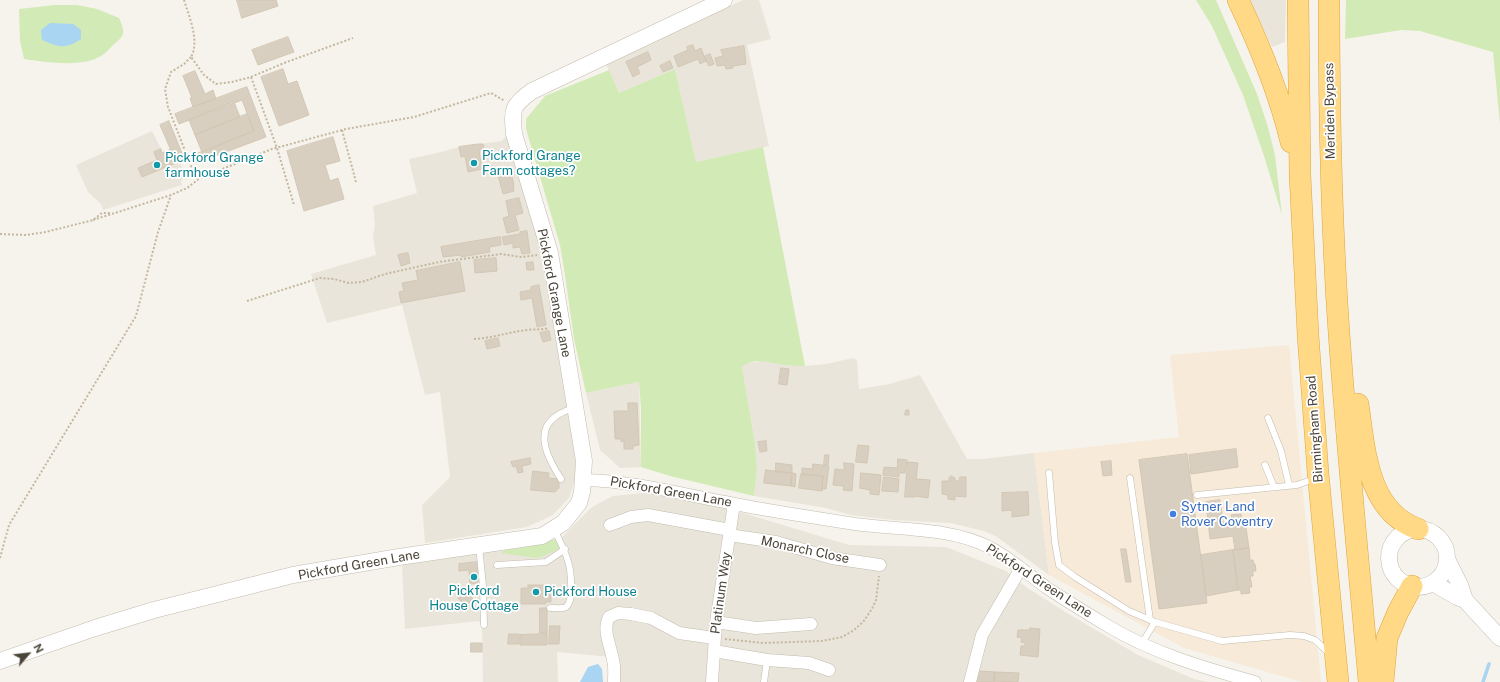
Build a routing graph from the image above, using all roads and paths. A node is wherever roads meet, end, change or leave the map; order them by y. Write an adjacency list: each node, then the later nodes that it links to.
1 (184, 0): 7 (path)
2 (724, 0): 9 (street)
3 (1238, 0): 12 (highway)
4 (1298, 0): 12 (highway)
5 (1329, 0): 18 (highway, Meriden Bypass)
6 (353, 38): 8 (path)
7 (191, 57): 8 (path); 13 (path)
8 (251, 76): 11 (path)
9 (514, 106): 10 (path); 23 (street, Pickford Grange Lane)
10 (342, 130): 11 (path); 14 (path)
11 (277, 148): 13 (path); 16 (path)
12 (1300, 175): 27 (highway, Birmingham Road)
13 (200, 178): 15 (path)
14 (356, 182)
15 (171, 195): 17 (path); 41 (path)
16 (294, 206)
17 (0, 234)
18 (1335, 251): 37 (highway); 68 (highway)
19 (540, 255): 20 (path)
20 (247, 301)
21 (554, 327): 22 (path)
22 (474, 338)
23 (575, 407): 29 (lane); 30 (street, Pickford Grange Lane)
24 (1268, 418): 31 (lane)
25 (1265, 465): 32 (lane)
26 (1049, 473): 50 (lane)
27 (1318, 473): 31 (lane); 58 (highway, Birmingham Road)
28 (1130, 478): 50 (lane)
29 (561, 479)
30 (584, 480): 34 (street, Pickford Green Lane); 36 (street, Pickford Green Lane)
31 (1289, 485): 32 (lane)
32 (1274, 487): 33 (lane)
33 (1197, 495)
34 (734, 504): 38 (street, Platinum Way); 45 (street, Pickford Green Lane)
35 (610, 524): 38 (street, Monarch Close)
36 (554, 529): 39 (street, Pickford Green Lane); 40 (lane)
37 (1418, 529): 42 (street); 47 (street)
38 (729, 533): 44 (street, Monarch Close); 51 (street, Platinum Way)
39 (479, 546): 53 (lane); 60 (street, Pickford Green Lane)
40 (565, 550): 43 (lane); 49 (lane)
41 (0, 558)
42 (1447, 559): 46 (street); 48 (street)
43 (497, 564)
44 (880, 565): 54 (path)
45 (1021, 568): 56 (street, Pickford Green Lane); 65 (street)
46 (1433, 583): 47 (street); 48 (street)
47 (1412, 586): 69 (highway)
48 (1465, 600): 55 (street)
49 (550, 608)
50 (1152, 621): 56 (lane); 58 (lane)
51 (716, 622): 52 (street); 54 (street, Platinum Way)
52 (811, 624)
53 (484, 625)
54 (714, 638): 57 (street, Platinum Way); 62 (street)
55 (1500, 638)
56 (1142, 643): 66 (street, Pickford Green Lane)
57 (714, 651): 59 (street); 63 (street, Platinum Way)
58 (1335, 659): 67 (highway, Birmingham Road)
59 (767, 660): 61 (street); 64 (lane)
60 (0, 661)
61 (828, 670)
62 (614, 682)
63 (712, 682)
64 (764, 682)
65 (970, 682)
66 (1254, 682)
67 (1338, 682)
68 (1369, 682)
69 (1383, 682)

